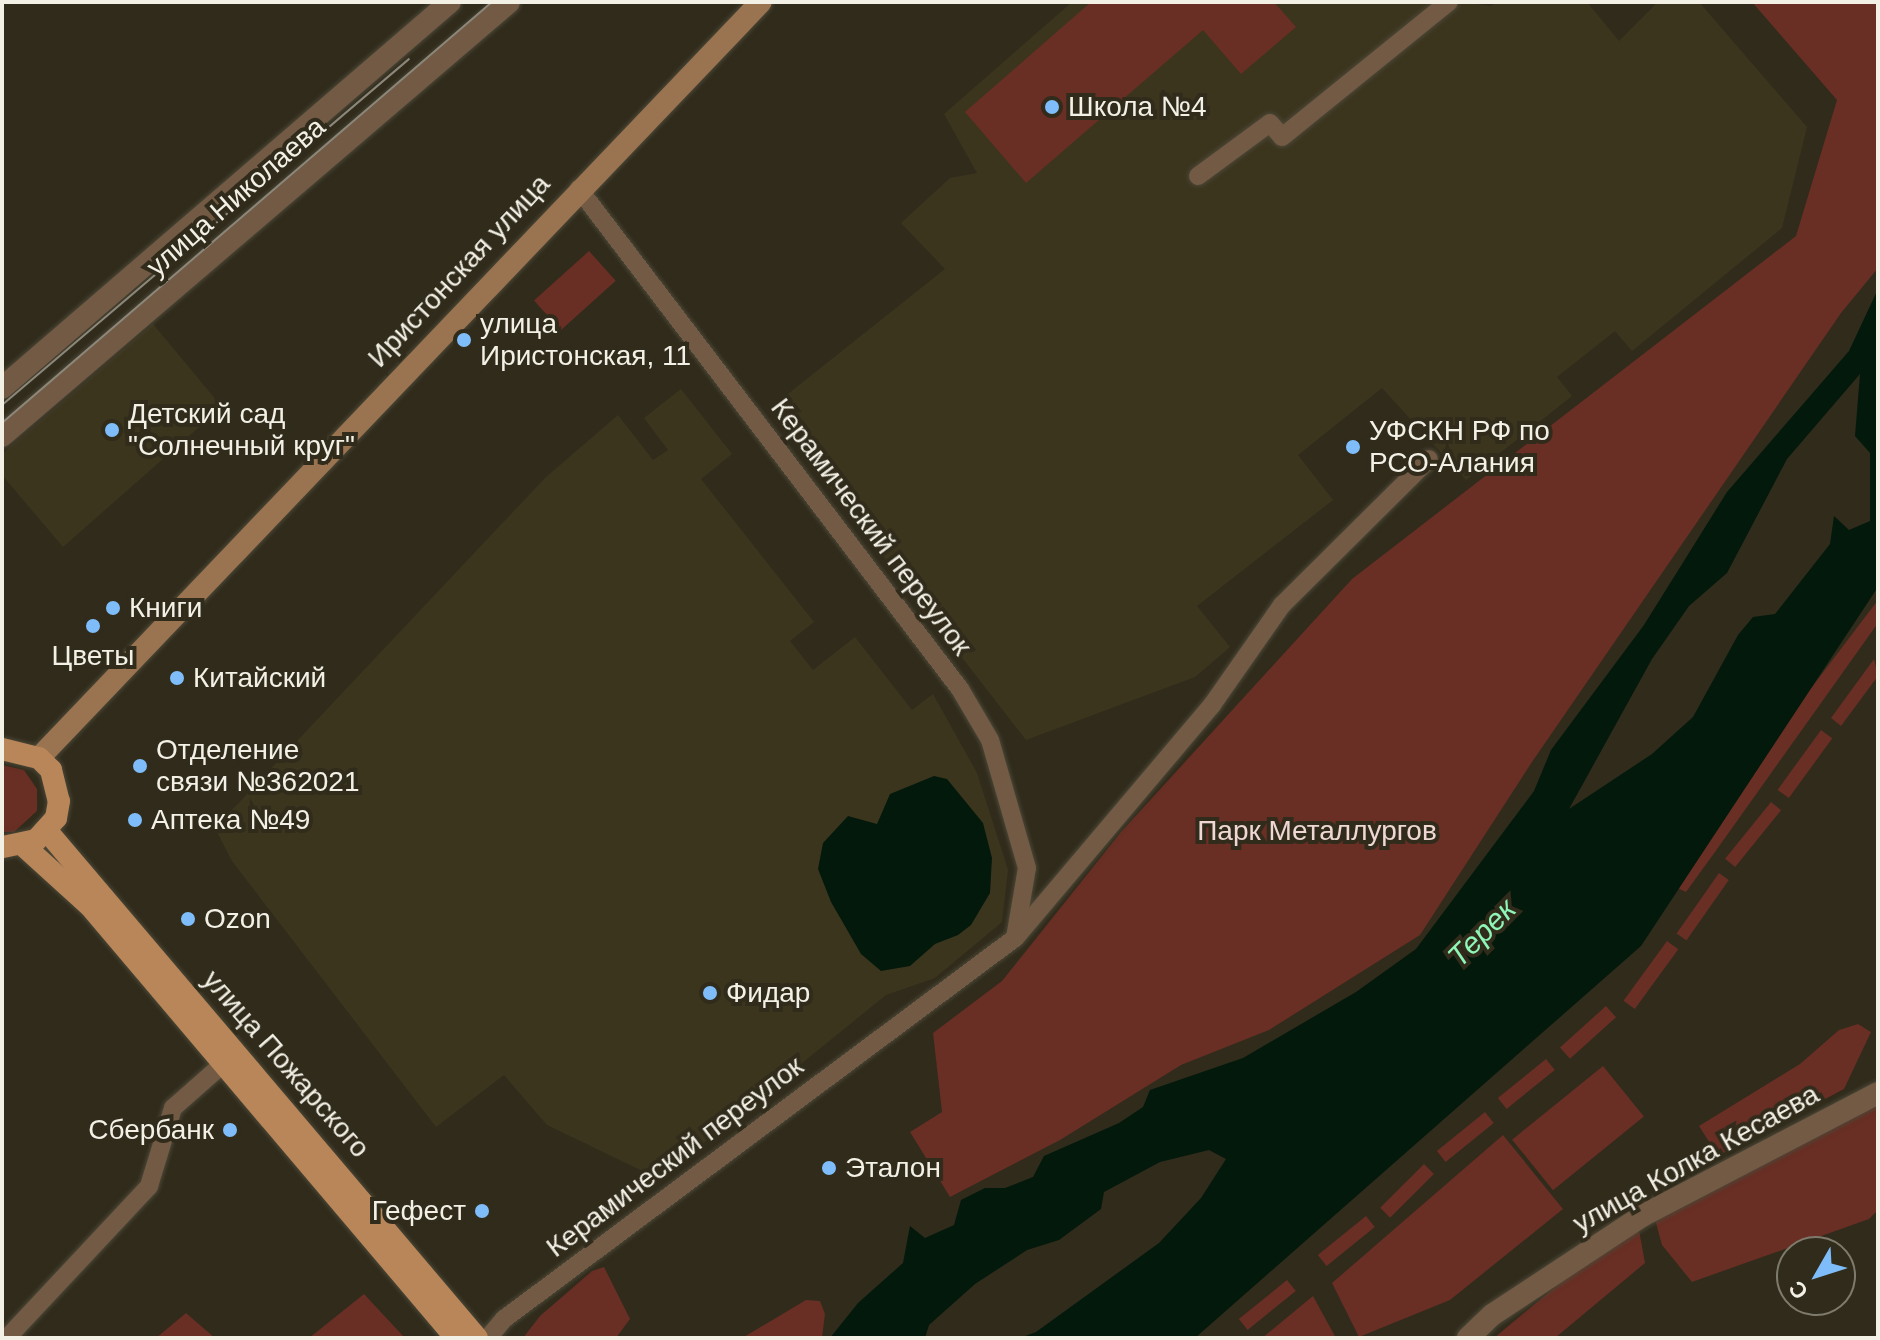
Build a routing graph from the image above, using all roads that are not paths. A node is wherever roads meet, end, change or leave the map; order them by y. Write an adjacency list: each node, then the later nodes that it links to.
1 (450, 2): 7 (street, улица Николаева)
2 (509, 2): 8 (street, улица Николаева)
3 (761, 2): 6 (main road, Иристонская улица)
4 (1449, 2): 5 (street)
5 (1198, 176)
6 (579, 189): 11 (main road, Иристонская улица); 14 (street, Керамический переулок)
7 (2, 388)
8 (2, 436)
9 (1429, 459): 14 (street, Керамический переулок)
10 (2, 749): 11 (main road)
11 (39, 758): 12 (main road)
12 (47, 831): 13 (main road); 19 (main road, улица Пожарского)
13 (13, 846): 15 (main road, улица Пожарского)
14 (1015, 938): 20 (street, Керамический переулок)
15 (224, 1063): 17 (street); 18 (main road, улица Пожарского)
16 (1878, 1093): 21 (street, улица Колка Кесаева)
17 (7, 1338)
18 (456, 1338)
19 (477, 1338)
20 (488, 1338)
21 (1468, 1338)

